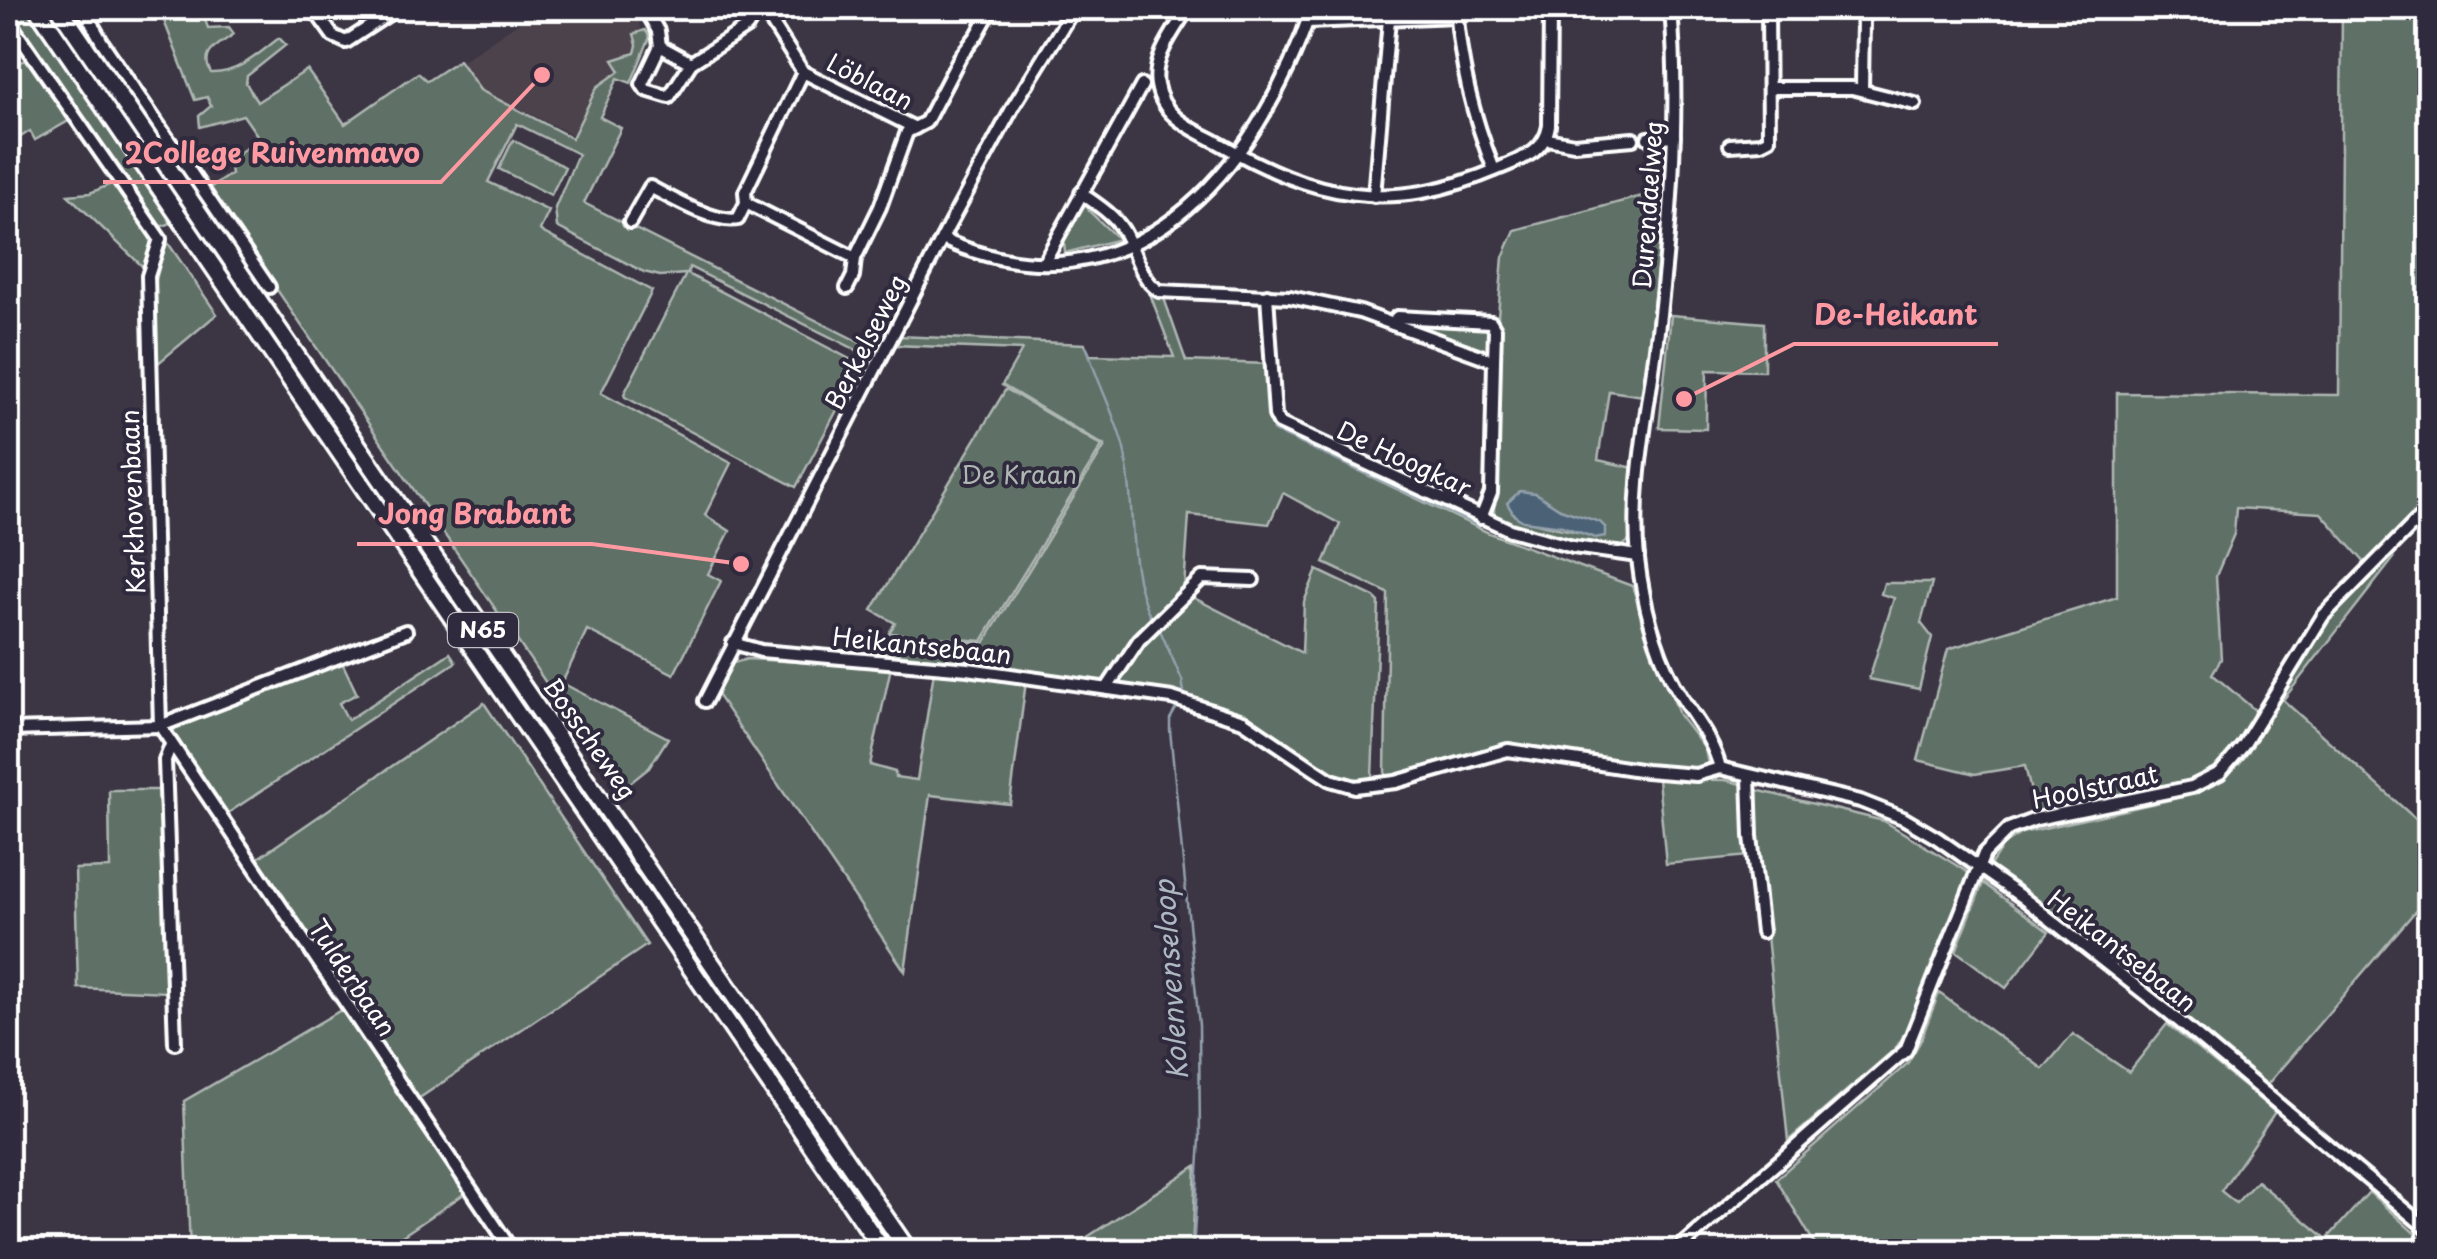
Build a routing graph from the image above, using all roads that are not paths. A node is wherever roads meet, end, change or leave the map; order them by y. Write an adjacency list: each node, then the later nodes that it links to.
1 (36, 8): 67 (main road, Bosscheweg / N65)
2 (59, 8): 68 (main road, Bosscheweg / N65)
3 (84, 8): 44 (street)
4 (313, 8): 5 (street)
5 (398, 8)
6 (645, 8): 21 (street)
7 (759, 8): 22 (street)
8 (776, 8): 23 (street)
9 (992, 8): 28 (street)
10 (1074, 8): 40 (street, Berkelseweg)
11 (1188, 8): 34 (street)
12 (1312, 8): 20 (street)
13 (1550, 8): 31 (street)
14 (1671, 8): 29 (street, Durendaelweg)
15 (1768, 8): 25 (street)
16 (1856, 8): 26 (street)
17 (1457, 12): 18 (street); 35 (street)
18 (1389, 19): 20 (street); 37 (street)
19 (8, 20): 57 (street, Kerkhovenbaan)
20 (1306, 22): 34 (street)
21 (660, 46): 22 (street); 22 (street)
22 (691, 63)
23 (803, 72): 28 (street, Löblaan); 38 (street, Löblaan)
24 (1142, 86): 36 (street)
25 (1770, 88): 26 (street); 33 (street)
26 (1862, 90): 27 (street)
27 (1916, 104)
28 (916, 128): 42 (street, Löblaan)
29 (1674, 136): 30 (street); 51 (street, Durendaelweg)
30 (1648, 138)
31 (1547, 139): 32 (street); 35 (street)
32 (1634, 139)
33 (1730, 145)
34 (1236, 154): 37 (street); 41 (street)
35 (1494, 170): 37 (street)
36 (1081, 193): 41 (street); 43 (street)
37 (1374, 196)
38 (746, 203): 39 (street); 42 (street)
39 (630, 222)
40 (942, 239): 43 (street); 54 (street, Berkelseweg)
41 (1130, 244): 43 (street); 46 (street)
42 (855, 258): 45 (street, Löblaan)
43 (1044, 262)
44 (269, 287)
45 (847, 288)
46 (1267, 295): 47 (street); 50 (street, De Hoogkar)
47 (1393, 324): 48 (street); 48 (street)
48 (1494, 361): 50 (street)
49 (2430, 507): 62 (street, Hoolstraat)
50 (1481, 518): 51 (street, De Hoogkar)
51 (1638, 556): 60 (street, Durendaelweg)
52 (1253, 580): 55 (street)
53 (406, 632): 57 (street)
54 (733, 644): 55 (street, Heikantsebaan); 56 (street, Berkelseweg)
55 (1107, 688): 60 (street, Heikantsebaan)
56 (705, 701)
57 (160, 726): 58 (street); 59 (street, Tulderbaan)
58 (8, 730)
59 (170, 745): 64 (street); 66 (street, Tulderbaan)
60 (1720, 768): 61 (street, Heikantsebaan)
61 (1749, 776): 62 (street, Heikantsebaan); 63 (street)
62 (1980, 867): 65 (street, Heikantsebaan); 69 (street, Hoolstraat)
63 (1762, 932)
64 (175, 1043)
65 (2430, 1231)
66 (513, 1252)
67 (884, 1252)
68 (910, 1252)
69 (1675, 1252)

